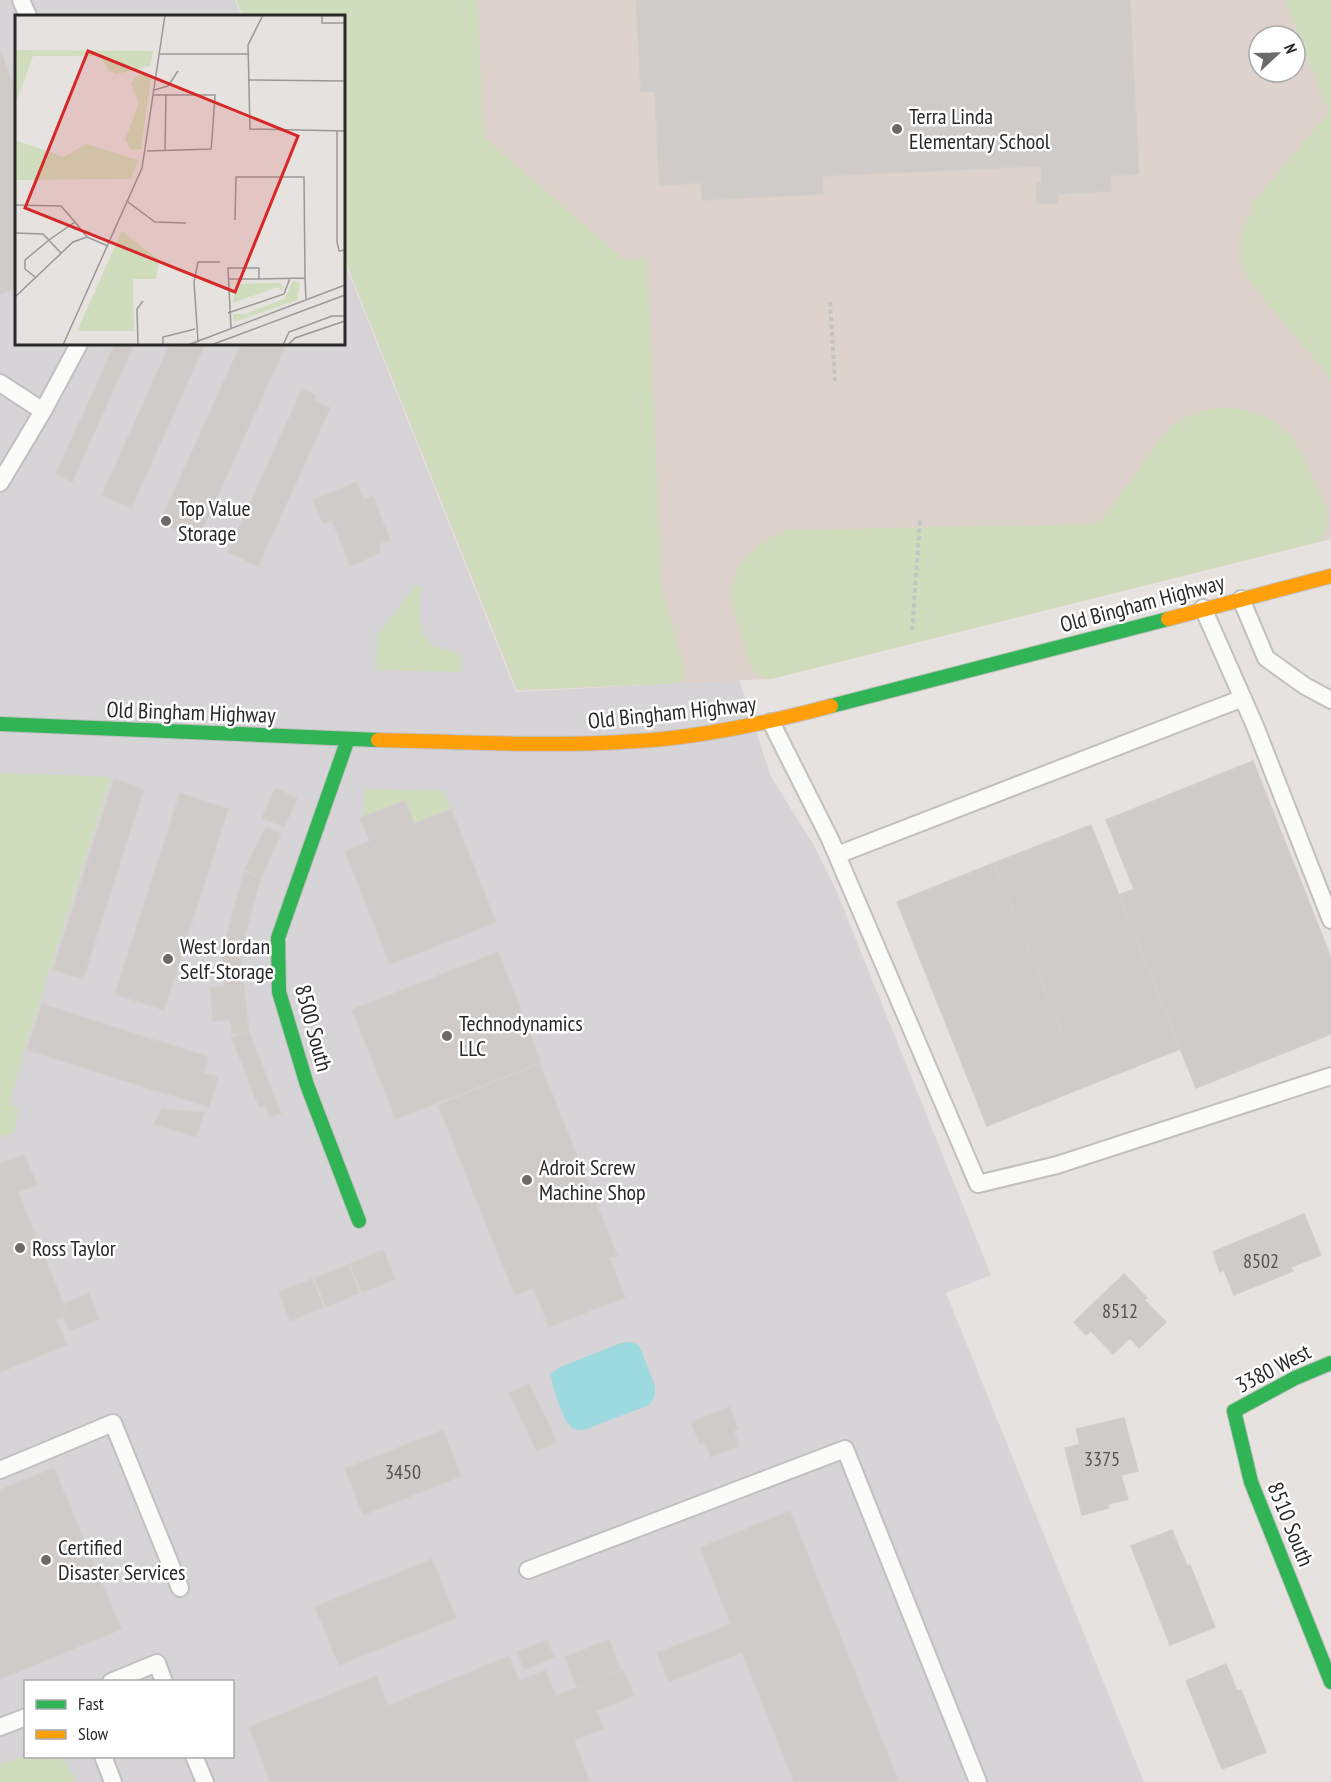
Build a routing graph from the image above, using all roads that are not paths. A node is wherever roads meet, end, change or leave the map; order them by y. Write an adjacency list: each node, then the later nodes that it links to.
1 (21, 0): 2 (lane)
2 (28, 15)
3 (78, 345): 5 (lane)
4 (0, 383): 5 (lane)
5 (43, 411): 6 (lane)
6 (0, 483)
7 (1331, 576): 8 (street, Old Bingham Highway)
8 (1241, 599): 9 (street, Old Bingham Highway); 11 (lane)
9 (1203, 608): 10 (lane); 12 (street, Old Bingham Highway)
10 (1242, 698): 15 (lane); 16 (lane)
11 (1331, 700)
12 (771, 722): 14 (street, Old Bingham Highway); 15 (lane)
13 (0, 724): 14 (street, Old Bingham Highway)
14 (348, 739): 18 (street, 8500 South)
15 (837, 855): 17 (lane)
16 (1331, 920)
17 (1331, 1076)
18 (359, 1221)
19 (1331, 1363): 20 (street, 3380 West)
20 (1234, 1411): 26 (street, 8510 South)
21 (0, 1470): 23 (lane)
22 (528, 1570): 33 (lane)
23 (180, 1588)
24 (116, 1680): 25 (lane)
25 (163, 1680)
26 (1331, 1682)
27 (24, 1718): 28 (lane)
28 (0, 1728)
29 (104, 1758): 31 (lane)
30 (195, 1758): 32 (lane)
31 (113, 1782)
32 (205, 1782)
33 (978, 1782)

